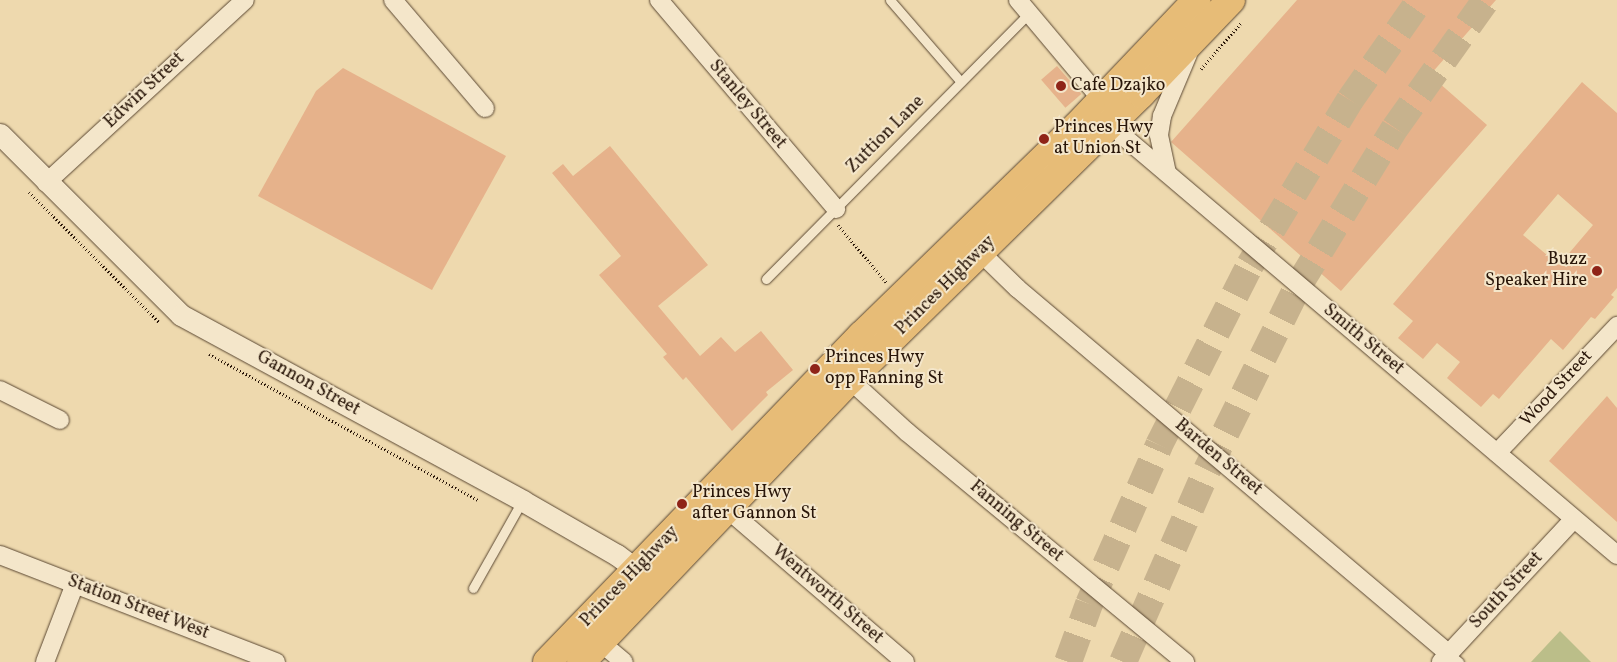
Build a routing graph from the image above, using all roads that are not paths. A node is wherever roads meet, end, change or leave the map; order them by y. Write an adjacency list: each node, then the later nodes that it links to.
1 (245, 0): 14 (street, Edwin Street)
2 (393, 0): 10 (street)
3 (659, 0): 15 (street, Stanley Street)
4 (890, 0): 9 (lane)
5 (1197, 0): 11 (highway, Princes Highway)
6 (1231, 0): 8 (highway, Princes Highway)
7 (1023, 6): 9 (lane, Zuttion Lane); 11 (street, Smith Street)
8 (1202, 30): 11 (highway, Princes Highway); 13 (street)
9 (961, 82): 15 (lane, Zuttion Lane)
10 (485, 108)
11 (1107, 111): 13 (street, Smith Street); 16 (highway, Princes Highway); 28 (highway, Princes Highway)
12 (0, 134): 14 (street, Gannon Street)
13 (1167, 173): 22 (street, Smith Street)
14 (46, 183): 23 (street, Gannon Street)
15 (833, 212): 17 (lane, Zuttion Lane)
16 (980, 252): 19 (highway, Princes Highway); 33 (street, Barden Street)
17 (766, 279)
18 (1617, 326): 22 (street, Wood Street)
19 (850, 380): 24 (highway, Princes Highway); 40 (street, Fanning Street)
20 (0, 390): 21 (street)
21 (60, 420)
22 (1498, 453): 25 (street, Smith Street)
23 (523, 500): 28 (street, Gannon Street); 30 (lane)
24 (726, 508): 28 (highway, Princes Highway); 39 (street, Wentworth Street)
25 (1573, 520): 27 (street, Smith Street); 33 (street, South Street)
26 (0, 555): 29 (street, Station Street West)
27 (1617, 555)
28 (646, 577): 31 (highway, Princes Highway); 36 (highway, Princes Highway)
29 (75, 584): 32 (street, Station Street West); 34 (street)
30 (473, 588)
31 (600, 642): 37 (highway, Princes Highway); 38 (street)
32 (240, 656): 35 (street, Station Street West)
33 (1449, 659)
34 (45, 662)
35 (276, 662)
36 (547, 662)
37 (581, 662)
38 (624, 662)
39 (905, 662)
40 (1185, 662)

